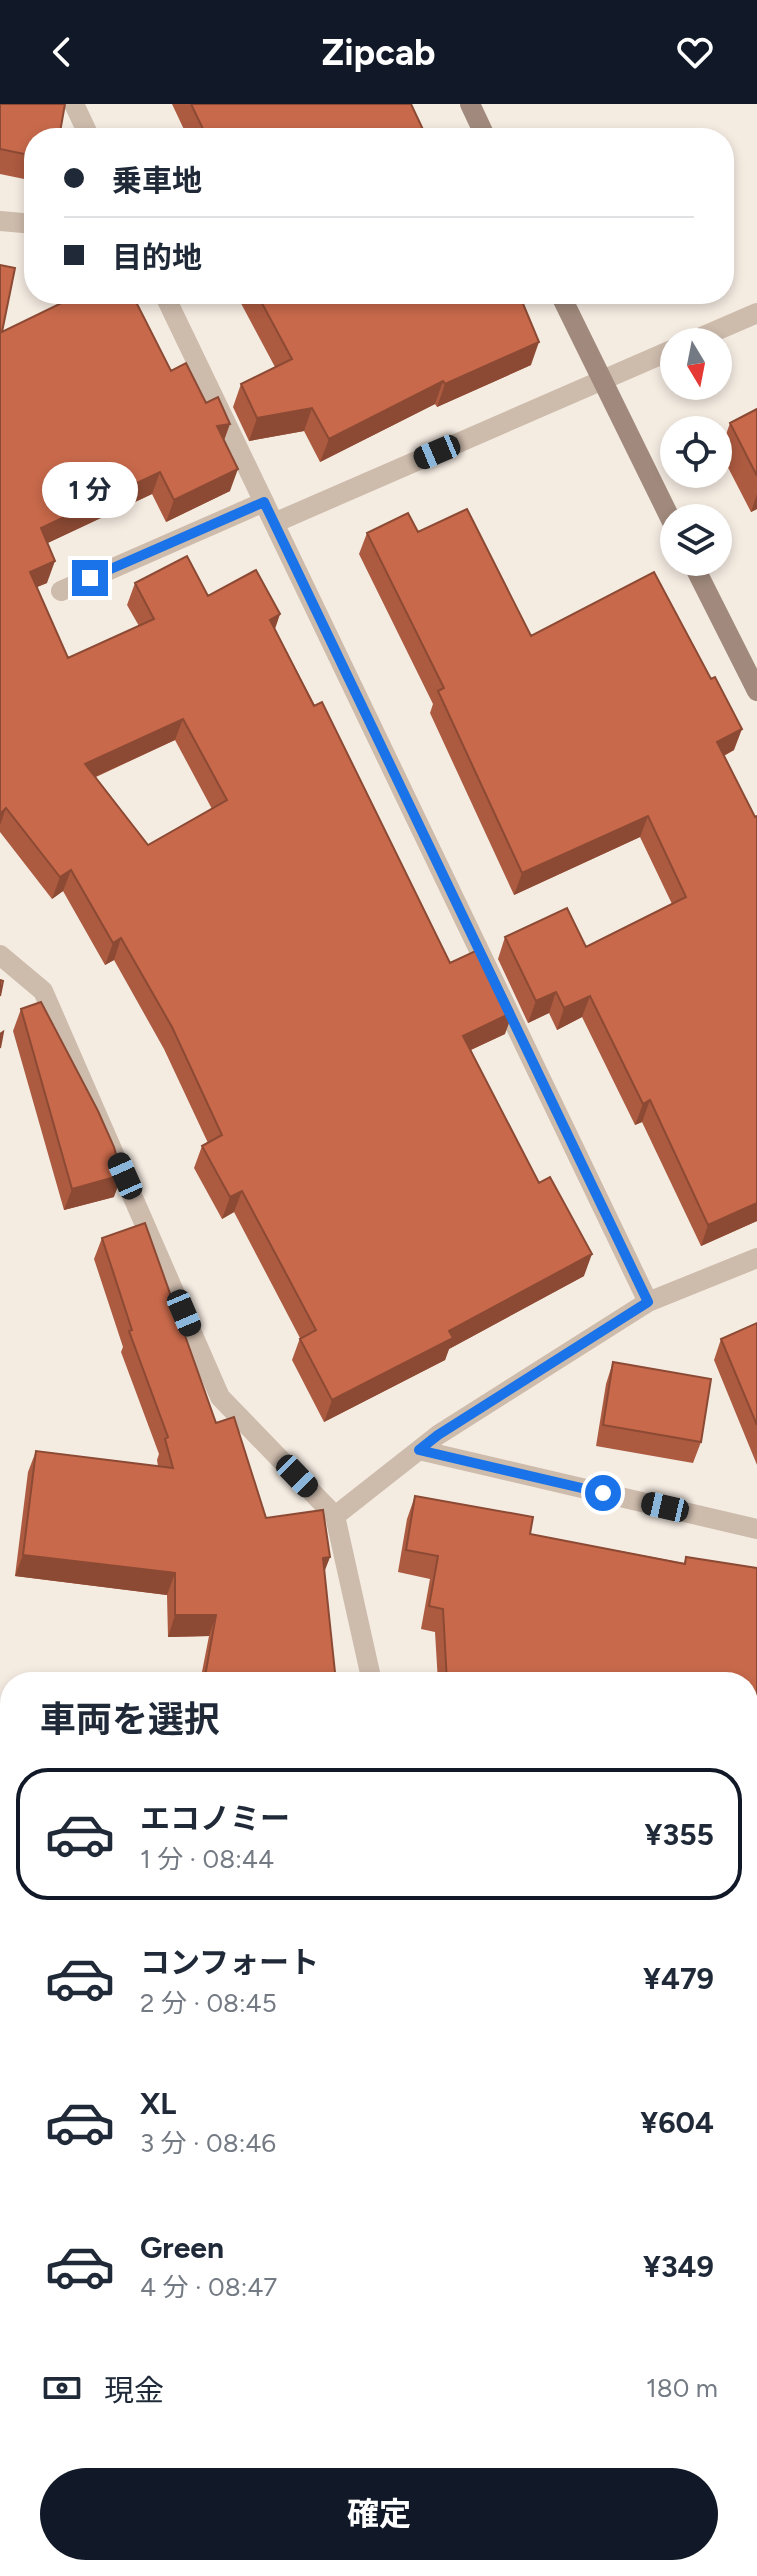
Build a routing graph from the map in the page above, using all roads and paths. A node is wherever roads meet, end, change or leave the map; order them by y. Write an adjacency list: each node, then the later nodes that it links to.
1 (74, 104): 3 (street)
2 (470, 104): 4 (street)
3 (85, 128)
4 (481, 128)
5 (0, 221): 6 (street)
6 (24, 223)
7 (169, 304): 13 (street)
8 (565, 304): 12 (street)
9 (757, 313): 10 (street)
10 (722, 328)
11 (660, 355): 12 (street)
12 (601, 381): 14 (street); 15 (street)
13 (264, 502): 15 (street); 17 (street)
14 (663, 504)
15 (274, 523): 21 (street)
16 (699, 576): 18 (street)
17 (61, 591)
18 (757, 691)
19 (0, 955): 23 (street)
20 (757, 1258): 21 (street)
21 (648, 1302): 22 (street)
22 (419, 1450): 23 (street); 24 (street)
23 (335, 1516): 25 (street)
24 (757, 1529)
25 (370, 1672)

